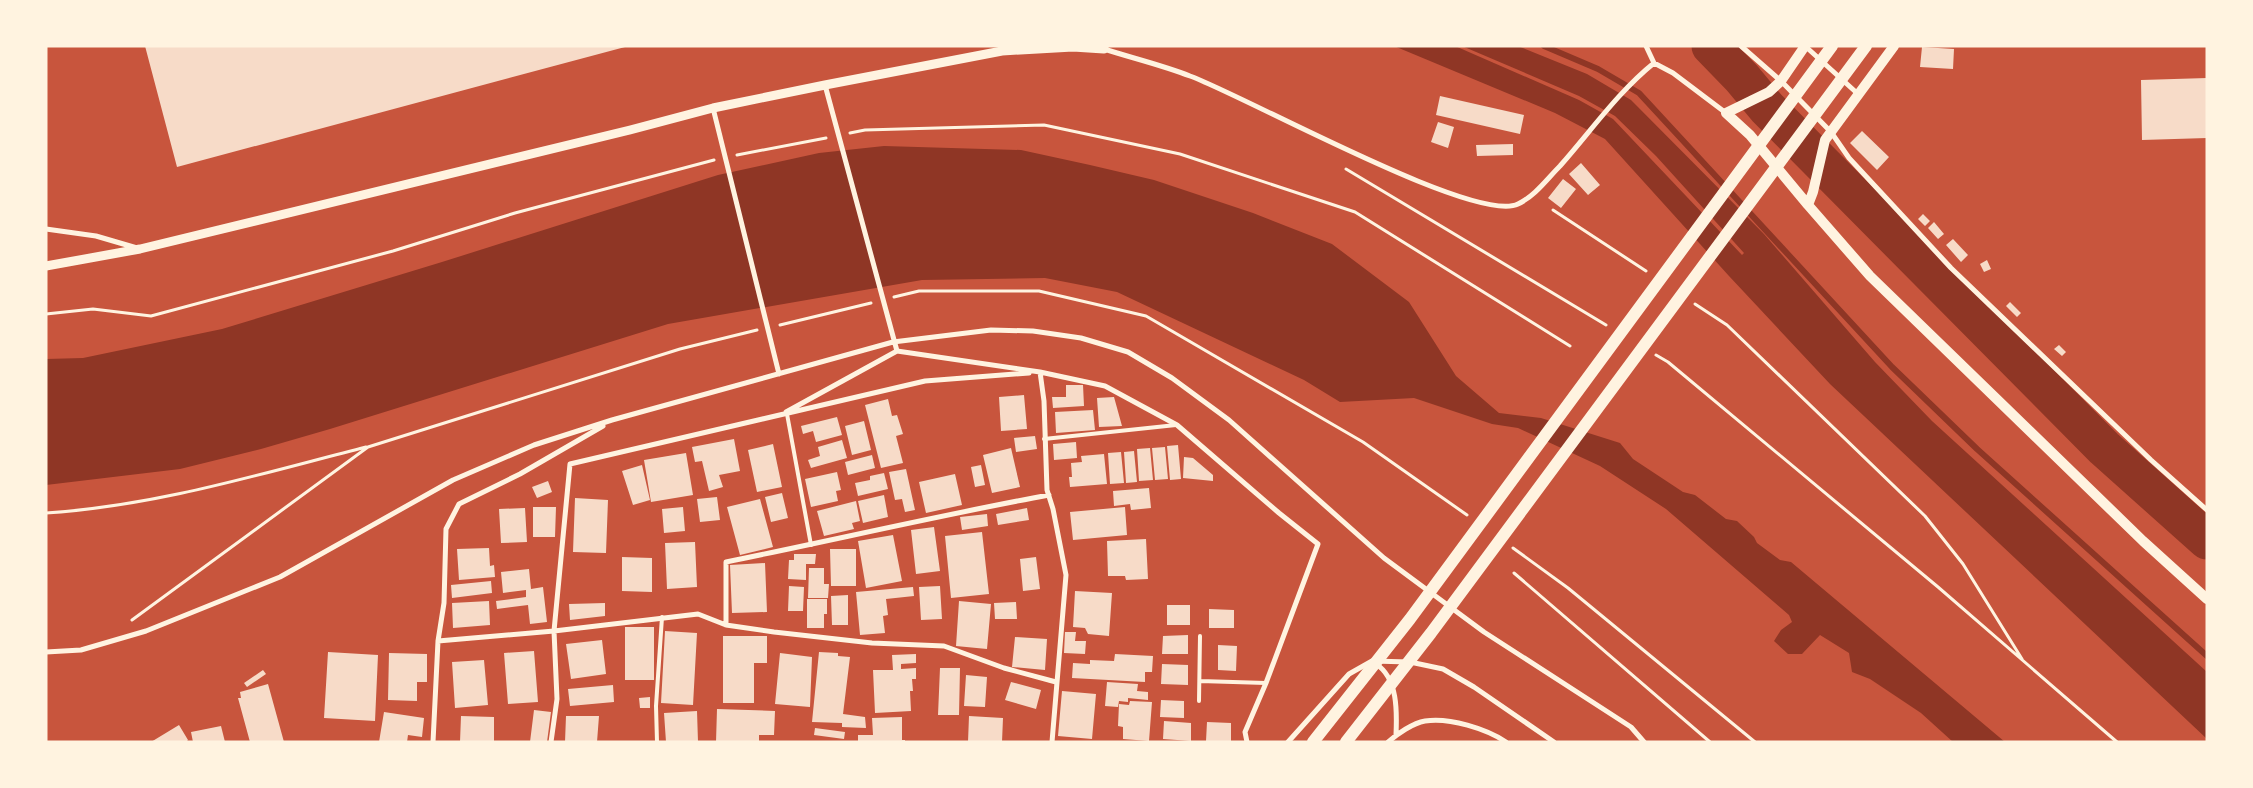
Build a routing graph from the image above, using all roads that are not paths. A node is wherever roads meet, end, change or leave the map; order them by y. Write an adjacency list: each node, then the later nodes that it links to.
1 (1646, 46): 8 (street)
2 (1741, 46): 9 (street)
3 (1805, 46): 9 (main road); 11 (street)
4 (1866, 46): 51 (main road)
5 (1894, 46): 11 (main road)
6 (1104, 48): 8 (street); 10 (street)
7 (1830, 50): 50 (main road)
8 (1654, 63): 13 (street)
9 (1781, 81): 13 (main road); 14 (street)
10 (825, 85): 12 (street); 19 (street)
11 (1858, 95): 14 (main road)
12 (713, 108): 17 (street); 22 (street)
13 (1730, 110): 15 (main road)
14 (1828, 136): 15 (main road); 29 (street)
15 (1808, 205): 31 (main road)
16 (46, 229): 17 (street)
17 (140, 249): 18 (street)
18 (46, 266)
19 (893, 340): 20 (street); 22 (street); 55 (street)
20 (897, 351): 21 (street); 24 (street)
21 (1040, 372): 23 (street); 26 (street); 27 (street)
22 (779, 374): 25 (street)
23 (786, 414): 24 (street); 30 (lane)
24 (780, 415): 34 (street)
25 (612, 420): 36 (street); 37 (street)
26 (1177, 425): 27 (lane); 41 (street)
27 (1044, 439): 28 (street)
28 (1049, 496): 30 (street); 40 (street)
29 (2207, 510)
30 (811, 545): 33 (street)
31 (2207, 599)
32 (662, 618): 33 (street); 34 (street); 46 (lane)
33 (726, 625): 40 (street)
34 (554, 631): 36 (street); 45 (street)
35 (1200, 636): 39 (lane)
36 (438, 641): 44 (street)
37 (46, 652)
38 (1372, 661): 43 (street); 49 (street); 54 (street)
39 (1200, 681): 41 (lane); 42 (lane)
40 (1056, 682): 47 (street)
41 (1266, 683): 48 (street)
42 (1199, 701)
43 (1396, 735): 52 (street); 53 (street)
44 (433, 742)
45 (551, 742)
46 (657, 742)
47 (1052, 742)
48 (1247, 742)
49 (1288, 742)
50 (1313, 742)
51 (1346, 742)
52 (1388, 742)
53 (1506, 742)
54 (1554, 742)
55 (1644, 742)

